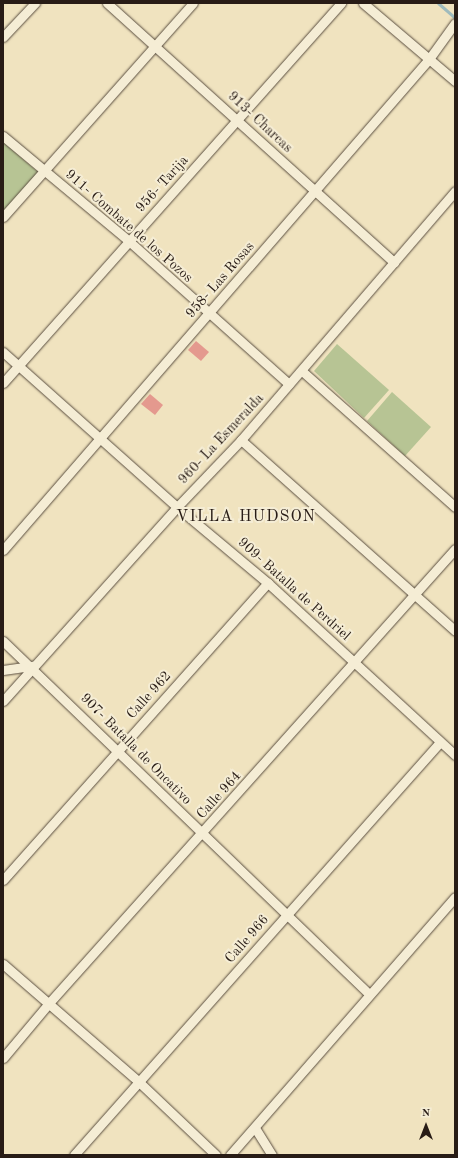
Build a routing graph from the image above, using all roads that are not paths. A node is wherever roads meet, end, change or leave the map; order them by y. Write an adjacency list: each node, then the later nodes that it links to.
1 (35, 3): 7 (street)
2 (106, 3): 8 (street, 913- Charcas)
3 (193, 3): 8 (street)
4 (341, 3): 11 (street, 956- Tarija)
5 (363, 3): 9 (street)
6 (455, 24): 9 (street, 958- Las Rosas)
7 (3, 37)
8 (155, 46): 11 (street, 913- Charcas); 13 (street)
9 (429, 59): 10 (street); 15 (street, 958- Las Rosas)
10 (455, 81)
11 (238, 120): 15 (street, 913- Charcas); 17 (street, 956- Tarija)
12 (3, 136): 13 (street, 911- Combate de los Pozos)
13 (44, 171): 16 (street); 17 (street, 911- Combate de los Pozos)
14 (455, 191): 18 (street, 960- La Esmeralda)
15 (313, 192): 18 (street, 913- Charcas); 19 (street, 958- Las Rosas)
16 (3, 217)
17 (130, 242): 19 (street, 911- Combate de los Pozos); 21 (street, 956- Tarija)
18 (394, 262): 22 (street, 960- La Esmeralda)
19 (209, 315): 24 (street, 911- Combate de los Pozos); 25 (street, 958- Las Rosas)
20 (3, 352): 21 (street, 909- Batalla de Perdriel)
21 (18, 366): 23 (street, 956- Tarija); 25 (street, 909- Batalla de Perdriel)
22 (302, 371): 24 (street, 960- La Esmeralda); 28 (street)
23 (3, 383)
24 (289, 384): 26 (street, 960- La Esmeralda)
25 (101, 438): 27 (street, 909- Batalla de Perdriel); 30 (street, 958- Las Rosas)
26 (241, 440): 27 (street, 960- La Esmeralda); 32 (street)
27 (177, 507): 31 (street, 909- Batalla de Perdriel); 36 (street, 960- La Esmeralda)
28 (455, 507)
29 (455, 549): 32 (street, Calle 964)
30 (3, 550)
31 (268, 583): 35 (street, 909- Batalla de Perdriel); 40 (street, Calle 962)
32 (414, 595): 33 (street); 35 (street, Calle 964)
33 (455, 631)
34 (3, 640): 36 (street, 907- Batalla de Oncativo)
35 (354, 662): 39 (street, 909- Batalla de Perdriel); 42 (street, Calle 964)
36 (33, 666): 37 (street); 38 (street, 960- La Esmeralda); 40 (street, 907- Batalla de Oncativo)
37 (3, 670)
38 (3, 701)
39 (440, 742): 41 (street, 909- Batalla de Perdriel); 45 (street, Calle 966)
40 (118, 751): 42 (street, 907- Batalla de Oncativo); 43 (street, Calle 962)
41 (455, 755)
42 (202, 834): 45 (street, 907- Batalla de Oncativo); 48 (street, Calle 964)
43 (3, 880)
44 (455, 898): 47 (street)
45 (286, 915): 47 (street, 907- Batalla de Oncativo); 50 (street, Calle 966)
46 (3, 964): 48 (street)
47 (369, 994): 51 (street)
48 (50, 1003): 49 (street, Calle 964); 50 (street)
49 (3, 1058)
50 (139, 1082): 52 (street, Calle 966); 53 (street)
51 (255, 1128): 54 (street); 55 (street)
52 (74, 1155)
53 (216, 1155)
54 (230, 1155)
55 (272, 1155)

